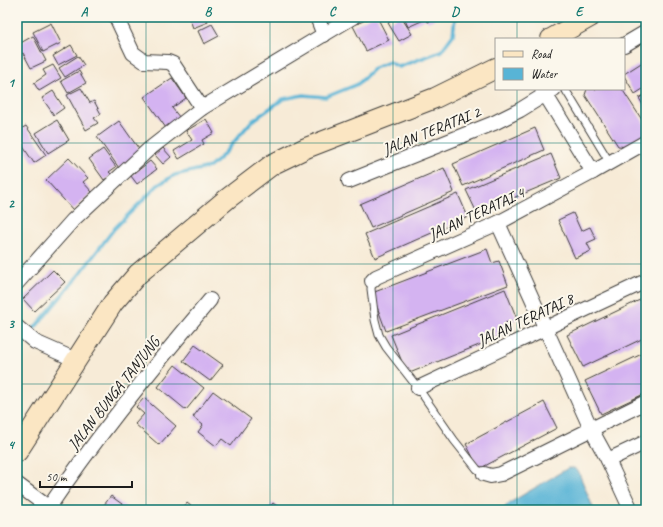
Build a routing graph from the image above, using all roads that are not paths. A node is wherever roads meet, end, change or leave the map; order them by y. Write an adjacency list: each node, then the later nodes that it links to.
1 (116, 17): 12 (street)
2 (317, 17): 6 (street)
3 (353, 17): 6 (street)
4 (590, 17): 7 (main road)
5 (646, 32): 8 (street)
6 (324, 35): 12 (street)
7 (553, 38)
8 (625, 45)
9 (495, 68): 24 (main road)
10 (565, 90): 14 (lane)
11 (547, 91): 15 (street); 16 (street, JALAN TERATAI 2)
12 (202, 108): 20 (street)
13 (646, 142): 14 (street, JALAN TERATAI 4)
14 (610, 163): 15 (street, JALAN TERATAI 4)
15 (593, 172): 17 (street, JALAN TERATAI 4)
16 (350, 181)
17 (498, 223): 18 (street, JALAN TERATAI 4); 23 (street)
18 (372, 281): 25 (lane)
19 (646, 281): 23 (street, JALAN TERATAI 8)
20 (17, 283)
21 (210, 300): 33 (street, JALAN BUNGA TANJUNG)
22 (17, 327): 24 (street)
23 (545, 328): 25 (street, JALAN TERATAI 8); 27 (street)
24 (76, 360): 29 (main road)
25 (418, 388): 31 (lane)
26 (646, 402): 27 (street)
27 (591, 429): 30 (street); 31 (street)
28 (646, 442): 30 (street)
29 (17, 452)
30 (608, 460): 34 (street)
31 (484, 474)
32 (17, 484): 33 (street)
33 (49, 509)
34 (631, 510)

